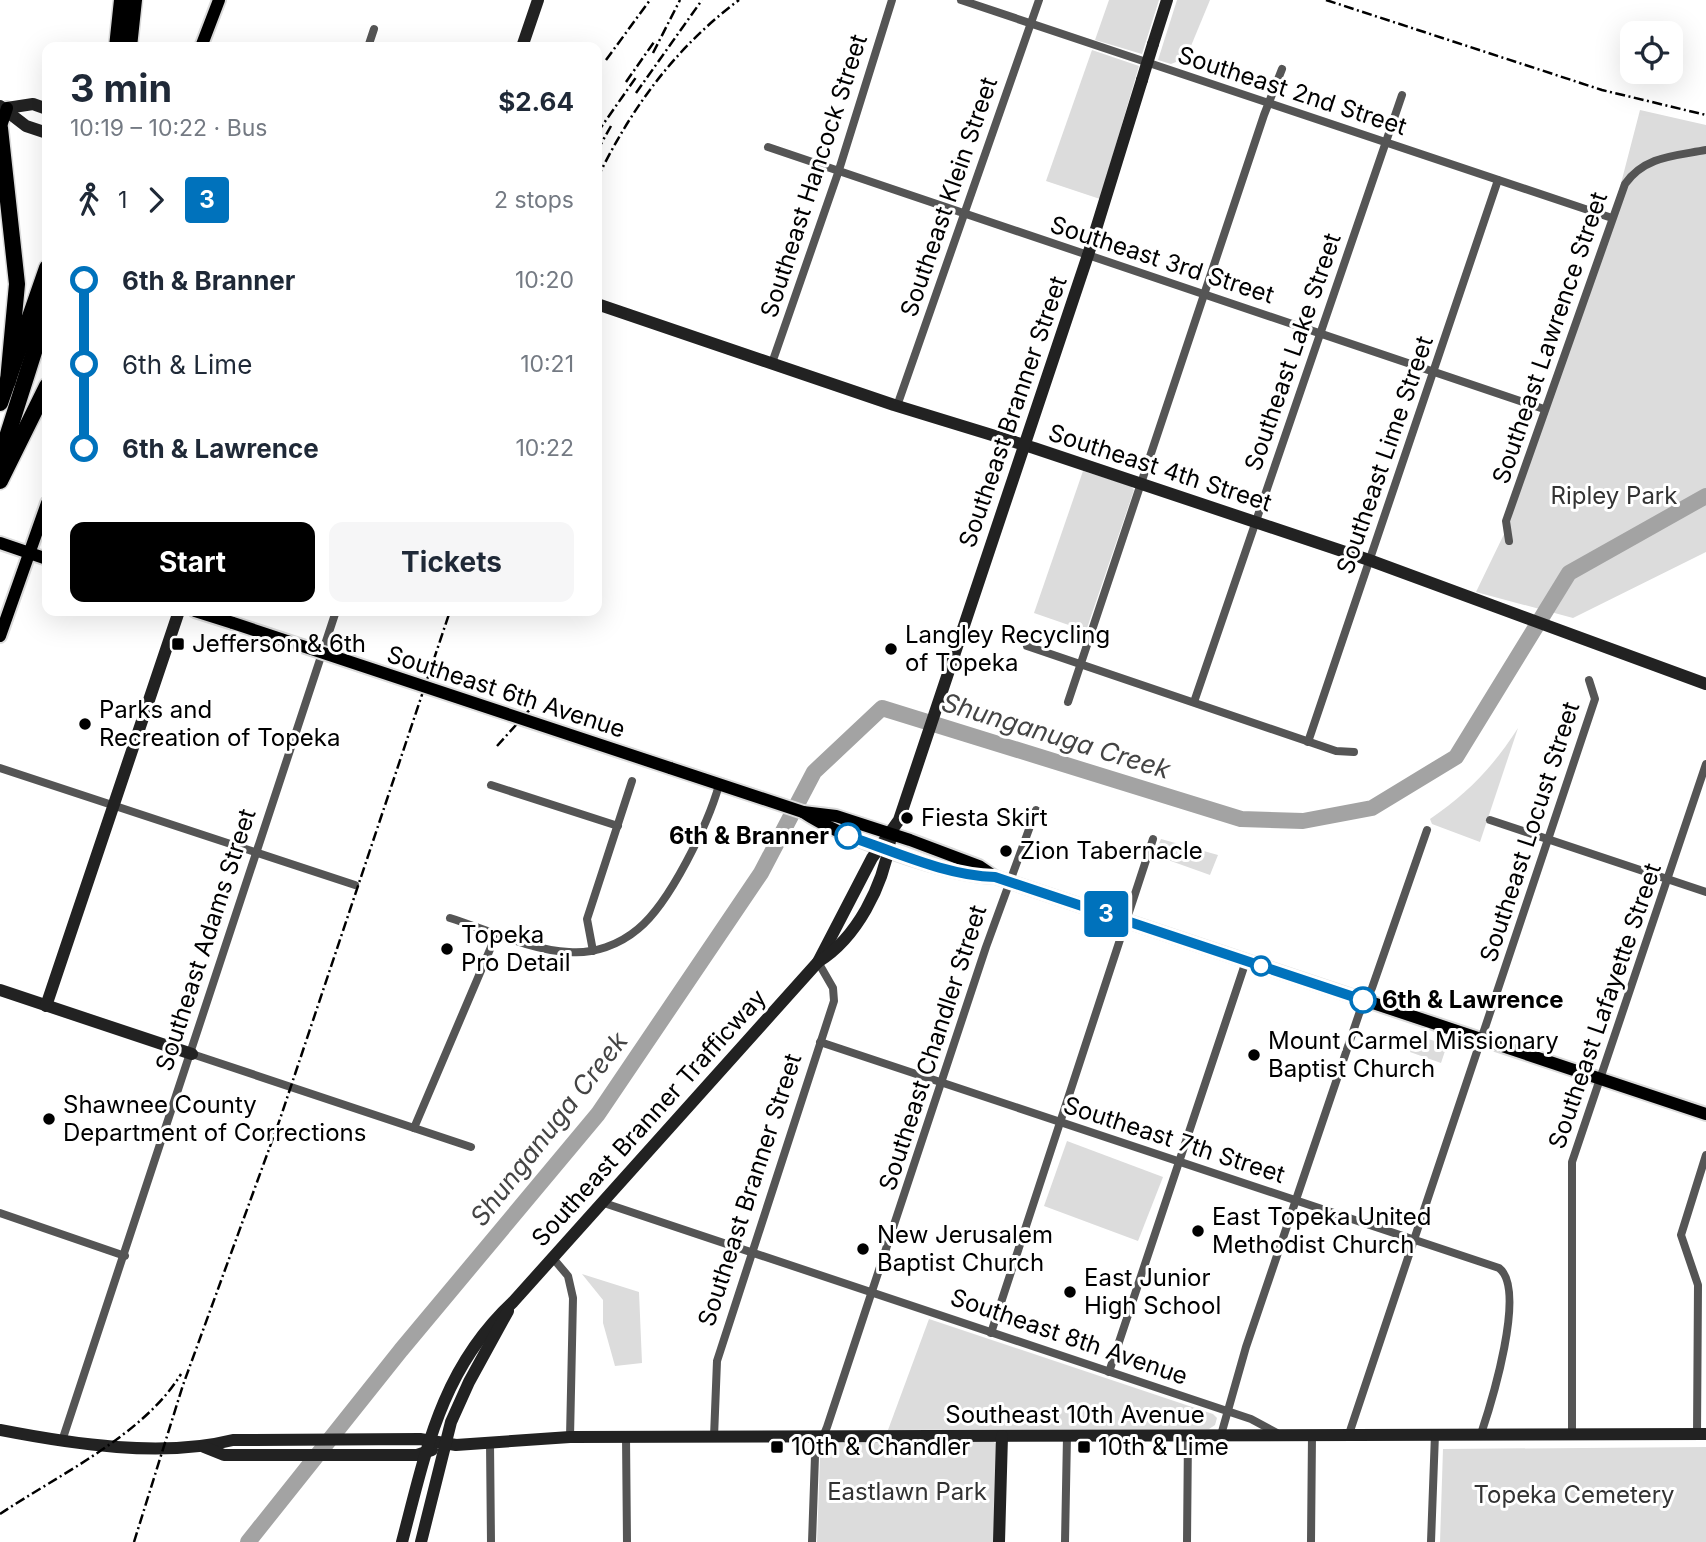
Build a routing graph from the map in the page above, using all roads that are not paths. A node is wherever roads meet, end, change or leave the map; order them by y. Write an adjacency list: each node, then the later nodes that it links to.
1 (122, 0): 11 (highway)
2 (134, 0): 12 (highway)
3 (219, 0): 13 (main road)
4 (538, 0): 15 (main road)
5 (892, 0): 26 (street, Southeast Hancock Street)
6 (961, 0): 9 (street, Southeast 2nd Street)
7 (1039, 0): 9 (street, Southeast Klein Street)
8 (1167, 0): 30 (main road, Southeast Branner Street, bridge)
9 (1028, 22): 18 (street, Southeast 2nd Street); 28 (street, Southeast Klein Street)
10 (374, 29): 14 (street)
11 (118, 42)
12 (130, 42)
13 (203, 42)
14 (370, 42)
15 (524, 42)
16 (1282, 69): 18 (street)
17 (1402, 94): 23 (street, Southeast Lake Street)
18 (1268, 104): 23 (street, Southeast 2nd Street); 32 (street)
19 (4, 107): 20 (main road); 21 (main road); 22 (main road)
20 (42, 107)
21 (0, 129): 38 (highway)
22 (42, 131)
23 (1386, 142): 27 (street, Southeast 2nd Street); 35 (street, Southeast Lake Street)
24 (768, 147): 26 (street, Southeast 3rd Street)
25 (1706, 150): 29 (street, Southeast Lawrence Street)
26 (838, 173): 28 (street, Southeast 3rd Street); 36 (street, Southeast Hancock Street)
27 (1498, 180): 29 (street, Southeast 2nd Street); 37 (street, Southeast Lime Street)
28 (963, 214): 30 (street, Southeast 3rd Street); 41 (street, Southeast Klein Street)
29 (1612, 218): 42 (street, Southeast Lawrence Street)
30 (1088, 255): 32 (street, Southeast 3rd Street); 43 (main road, Southeast Branner Street)
31 (42, 282): 38 (highway)
32 (1204, 295): 35 (street, Southeast 3rd Street); 46 (street)
33 (602, 306): 36 (main road, Southeast 4th Street)
34 (42, 327): 44 (highway)
35 (1320, 333): 37 (street, Southeast 3rd Street); 48 (street, Southeast Lake Street)
36 (772, 363): 41 (main road, Southeast 4th Street)
37 (1433, 372): 42 (street, Southeast 3rd Street); 53 (street, Southeast Lime Street)
38 (8, 381): 40 (highway)
39 (42, 396): 45 (highway)
40 (0, 403)
41 (897, 406): 43 (main road, Southeast 4th Street)
42 (1544, 409): 49 (street, Southeast Lawrence Street)
43 (1024, 445): 46 (main road, Southeast 4th Street); 77 (main road, Southeast Branner Street)
44 (0, 459)
45 (0, 481)
46 (1141, 484): 48 (main road, Southeast 4th Street); 59 (street)
47 (42, 517): 51 (main road)
48 (1255, 522): 53 (main road, Southeast 4th Street); 63 (street, Southeast Lake Street)
49 (1509, 541)
50 (2, 544): 51 (main road)
51 (29, 554): 52 (main road); 57 (main road)
52 (42, 558)
53 (1369, 560): 61 (main road, Southeast 4th Street); 64 (street, Southeast Lime Street)
54 (176, 616): 71 (main road)
55 (210, 616): 70 (main road, Southeast 6th Avenue, bridge)
56 (334, 616): 81 (street, Southeast Adams Street)
57 (0, 636)
58 (1027, 646): 59 (street)
59 (1081, 664): 62 (street); 63 (street)
60 (1589, 680): 79 (street, Southeast Locust Street)
61 (1706, 684)
62 (1068, 702)
63 (1194, 702): 64 (street)
64 (1308, 742): 65 (street)
65 (1353, 752)
66 (1706, 764): 83 (street, Southeast Lafayette Street)
67 (0, 768): 71 (street)
68 (632, 781): 75 (street)
69 (491, 785): 75 (street)
70 (719, 785): 73 (main road, Southeast 6th Avenue); 90 (street)
71 (114, 805): 81 (street); 95 (main road)
72 (1036, 810): 84 (street, Southeast Chandler Street)
73 (803, 812): 77 (main road, Southeast 6th Avenue); 80 (main road, Southeast 6th Avenue)
74 (1490, 820): 79 (street)
75 (618, 826): 90 (street)
76 (1427, 830): 94 (street)
77 (891, 834): 80 (main road, Southeast Branner Street); 82 (main road, Southeast 6th Avenue)
78 (1153, 839): 88 (street)
79 (1550, 840): 83 (street); 96 (street, Southeast Locust Street)
80 (885, 848): 82 (main road, Southeast 6th Avenue); 92 (main road, Southeast Branner Street)
81 (257, 853): 85 (street); 98 (street, Southeast Adams Street)
82 (995, 877): 84 (main road, Southeast 6th Avenue)
83 (1668, 879): 86 (street); 99 (street, Southeast Lafayette Street)
84 (1010, 882): 88 (main road, Southeast 6th Avenue); 100 (street, Southeast Chandler Street)
85 (355, 885)
86 (1706, 892)
87 (450, 918): 89 (street)
88 (1126, 921): 91 (main road, Southeast 6th Avenue); 102 (street)
89 (497, 933): 90 (street); 103 (street)
90 (593, 951)
91 (1247, 961): 94 (main road, Southeast 6th Avenue); 106 (street)
92 (818, 962): 97 (street, Southeast Branner Street); 108 (main road, Southeast Branner Trafficway)
93 (0, 990): 95 (main road)
94 (1365, 1001): 96 (main road, Southeast 6th Avenue); 107 (street)
95 (46, 1006): 98 (main road)
96 (1481, 1040): 99 (main road, Southeast 6th Avenue); 110 (street, Southeast Locust Street)
97 (820, 1042): 100 (street, Southeast 7th Street); 111 (street, Southeast Branner Street)
98 (192, 1054): 103 (street); 112 (street, Southeast Adams Street)
99 (1601, 1079): 101 (main road, Southeast 6th Avenue); 123 (street, Southeast Lafayette Street)
100 (942, 1083): 102 (street, Southeast 7th Street); 114 (street, Southeast Chandler Street)
101 (1706, 1114)
102 (1061, 1122): 106 (street, Southeast 7th Street); 116 (street)
103 (414, 1128): 104 (street)
104 (471, 1147)
105 (1706, 1155): 124 (street)
106 (1179, 1162): 107 (street, Southeast 7th Street); 117 (street)
107 (1297, 1201): 110 (street, Southeast 7th Street); 118 (street)
108 (601, 1202): 111 (street, Southeast 8th Avenue); 113 (main road, Southeast Branner Trafficway)
109 (0, 1213): 112 (street)
110 (1415, 1241): 120 (street, Southeast Locust Street); 122 (street, Southeast 7th Street)
111 (754, 1253): 114 (street, Southeast 8th Avenue); 134 (street, Southeast Branner Street)
112 (125, 1256): 135 (street, Southeast Adams Street)
113 (552, 1257): 115 (main road, Southeast Branner Trafficway); 132 (street)
114 (872, 1293): 116 (street, Southeast 8th Avenue); 129 (street, Southeast Chandler Street)
115 (513, 1302): 137 (main road, Southeast Branner Trafficway); 138 (main road, Southeast Branner Trafficway)
116 (991, 1333): 117 (street, Southeast 8th Avenue)
117 (1109, 1372): 118 (street, Southeast 8th Avenue)
118 (1225, 1412): 126 (street); 127 (street, Southeast 8th Avenue)
119 (0, 1430): 135 (main road, Southeast 10th Avenue)
120 (1349, 1434): 121 (main road, Southeast 10th Avenue); 128 (main road, Southeast 10th Avenue)
121 (1435, 1434): 122 (main road, Southeast 10th Avenue); 149 (street)
122 (1481, 1434): 123 (main road, Southeast 10th Avenue)
123 (1572, 1434): 124 (main road, Southeast 10th Avenue)
124 (1702, 1434)
125 (1188, 1435): 126 (main road, Southeast 10th Avenue); 131 (main road, Southeast 10th Avenue); 147 (street)
126 (1221, 1435): 127 (main road, Southeast 10th Avenue)
127 (1282, 1435): 128 (main road, Southeast 10th Avenue)
128 (1312, 1435): 148 (street)
129 (822, 1436): 130 (main road, Southeast 10th Avenue); 134 (main road, Southeast 10th Avenue); 144 (street, Southeast Chandler Street)
130 (1002, 1436): 131 (main road, Southeast 10th Avenue); 145 (main road)
131 (1068, 1436): 146 (street)
132 (570, 1437): 133 (main road, Southeast 10th Avenue); 136 (main road, Southeast 10th Avenue)
133 (626, 1437): 134 (main road, Southeast 10th Avenue); 143 (street)
134 (713, 1437)
135 (62, 1441): 139 (main road, Southeast 10th Avenue)
136 (490, 1443): 138 (main road, Southeast 10th Avenue); 142 (street)
137 (428, 1446): 138 (main road, Southeast 10th Avenue); 139 (main road, Southeast 10th Avenue); 139 (main road, Southeast 10th Avenue); 140 (main road, Southeast Branner Trafficway)
138 (445, 1446): 141 (main road, Southeast Branner Trafficway)
139 (204, 1447)
140 (402, 1542)
141 (421, 1542)
142 (491, 1542)
143 (627, 1542)
144 (812, 1542)
145 (999, 1542)
146 (1065, 1542)
147 (1187, 1542)
148 (1311, 1542)
149 (1432, 1542)

